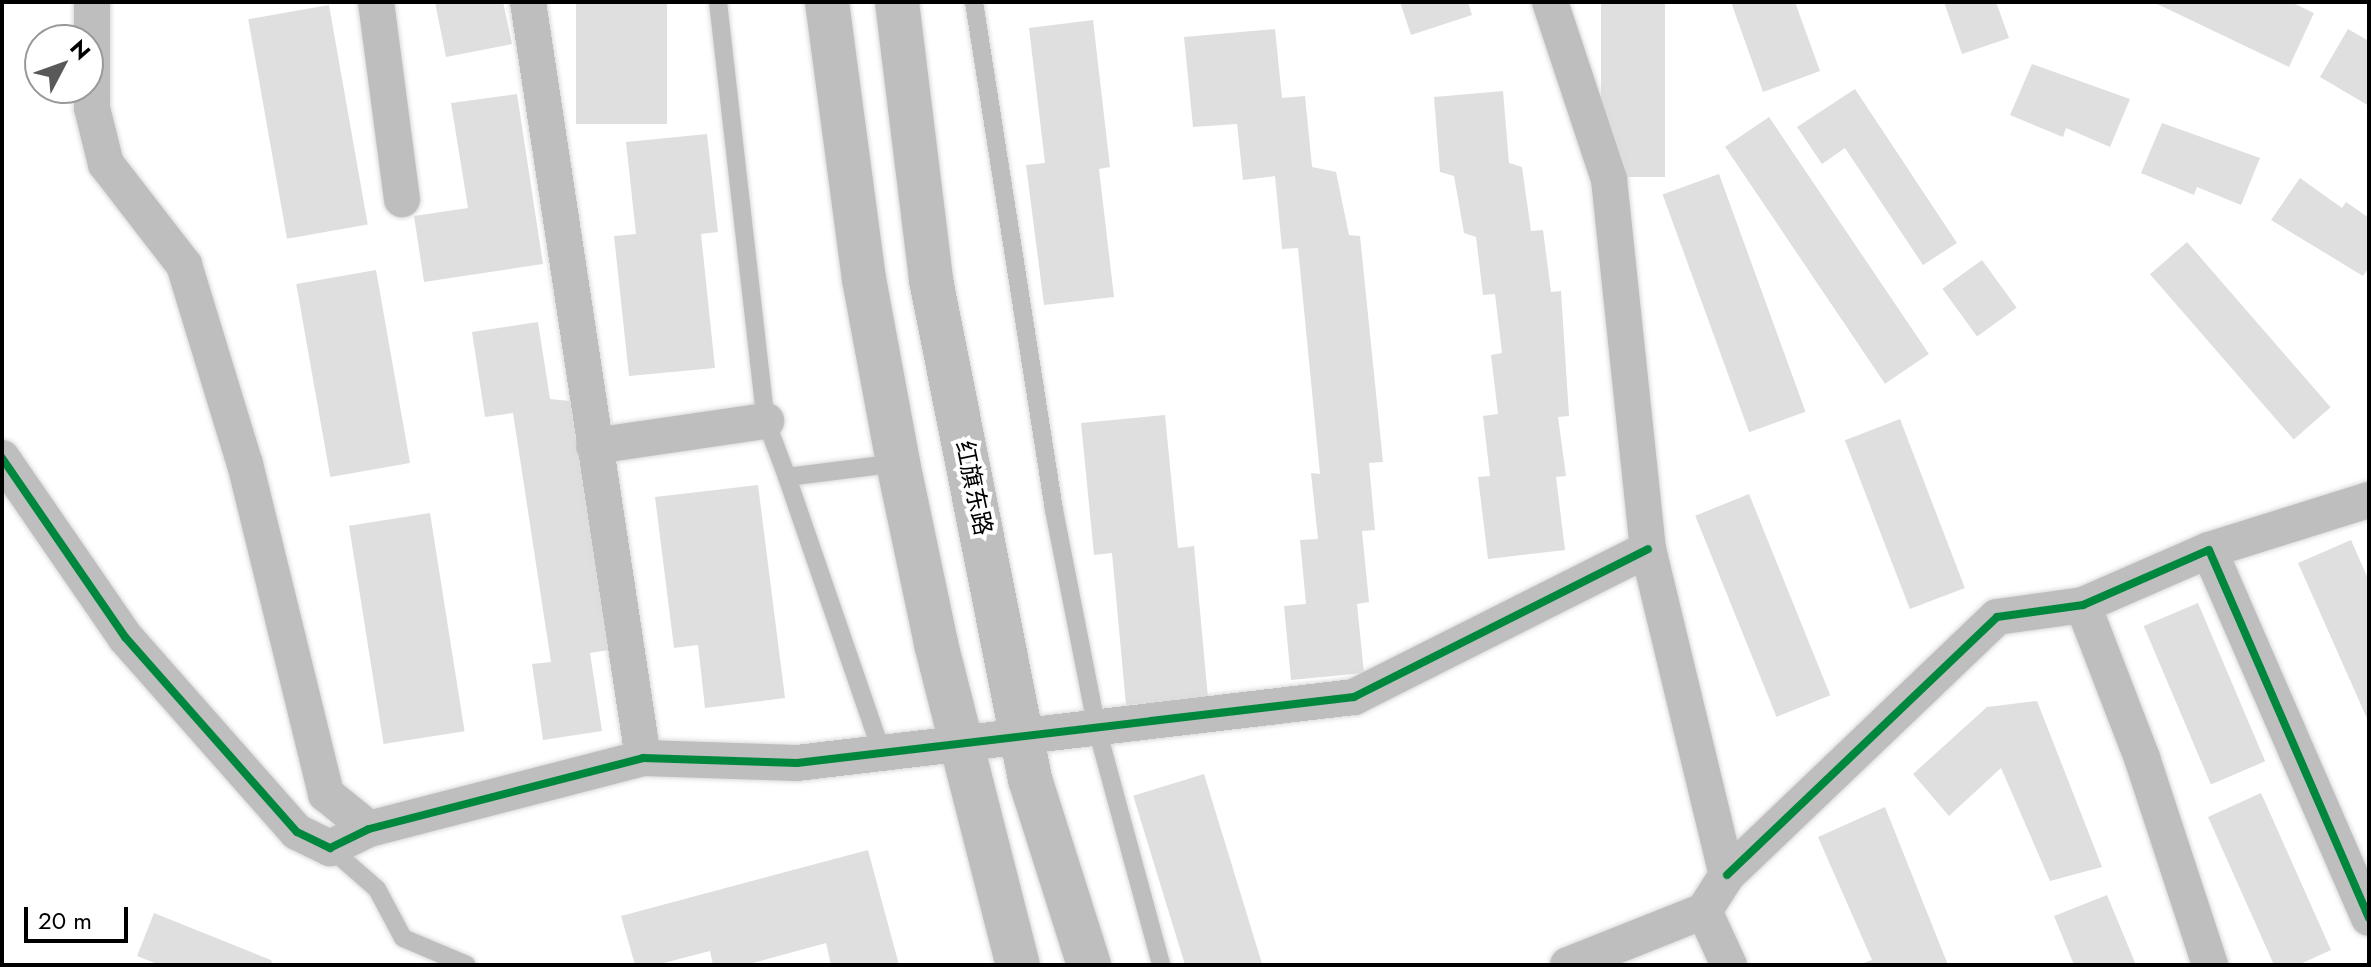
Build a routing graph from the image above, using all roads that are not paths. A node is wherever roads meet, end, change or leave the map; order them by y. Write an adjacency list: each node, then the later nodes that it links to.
1 (92, 2): 24 (street)
2 (376, 2): 9 (street)
3 (528, 2): 11 (street)
4 (718, 2): 10 (lane)
5 (827, 2): 13 (main road)
6 (897, 2): 20 (main road, 红旗东路)
7 (974, 2): 19 (lane)
8 (1550, 2): 16 (street)
9 (402, 199)
10 (766, 421): 11 (street); 14 (lane)
11 (594, 446): 23 (street)
12 (2, 458): 25 (street)
13 (898, 463): 14 (lane); 21 (main road)
14 (787, 477): 22 (lane)
15 (2369, 500): 17 (street)
16 (1648, 549): 19 (street); 26 (street)
17 (2209, 550): 18 (street); 28 (street)
18 (2083, 605): 26 (street); 35 (street)
19 (1096, 725): 20 (street); 32 (lane)
20 (1025, 735): 21 (street); 31 (main road, 红旗东路)
21 (961, 747): 22 (street); 30 (main road)
22 (882, 753): 23 (street)
23 (643, 758): 24 (street)
24 (369, 829): 25 (street)
25 (330, 848): 29 (lane)
26 (1727, 875): 27 (street)
27 (1704, 911): 33 (street); 34 (street)
28 (2369, 918)
29 (467, 965)
30 (1018, 965)
31 (1089, 965)
32 (1161, 965)
33 (1568, 965)
34 (1729, 965)
35 (2210, 965)

